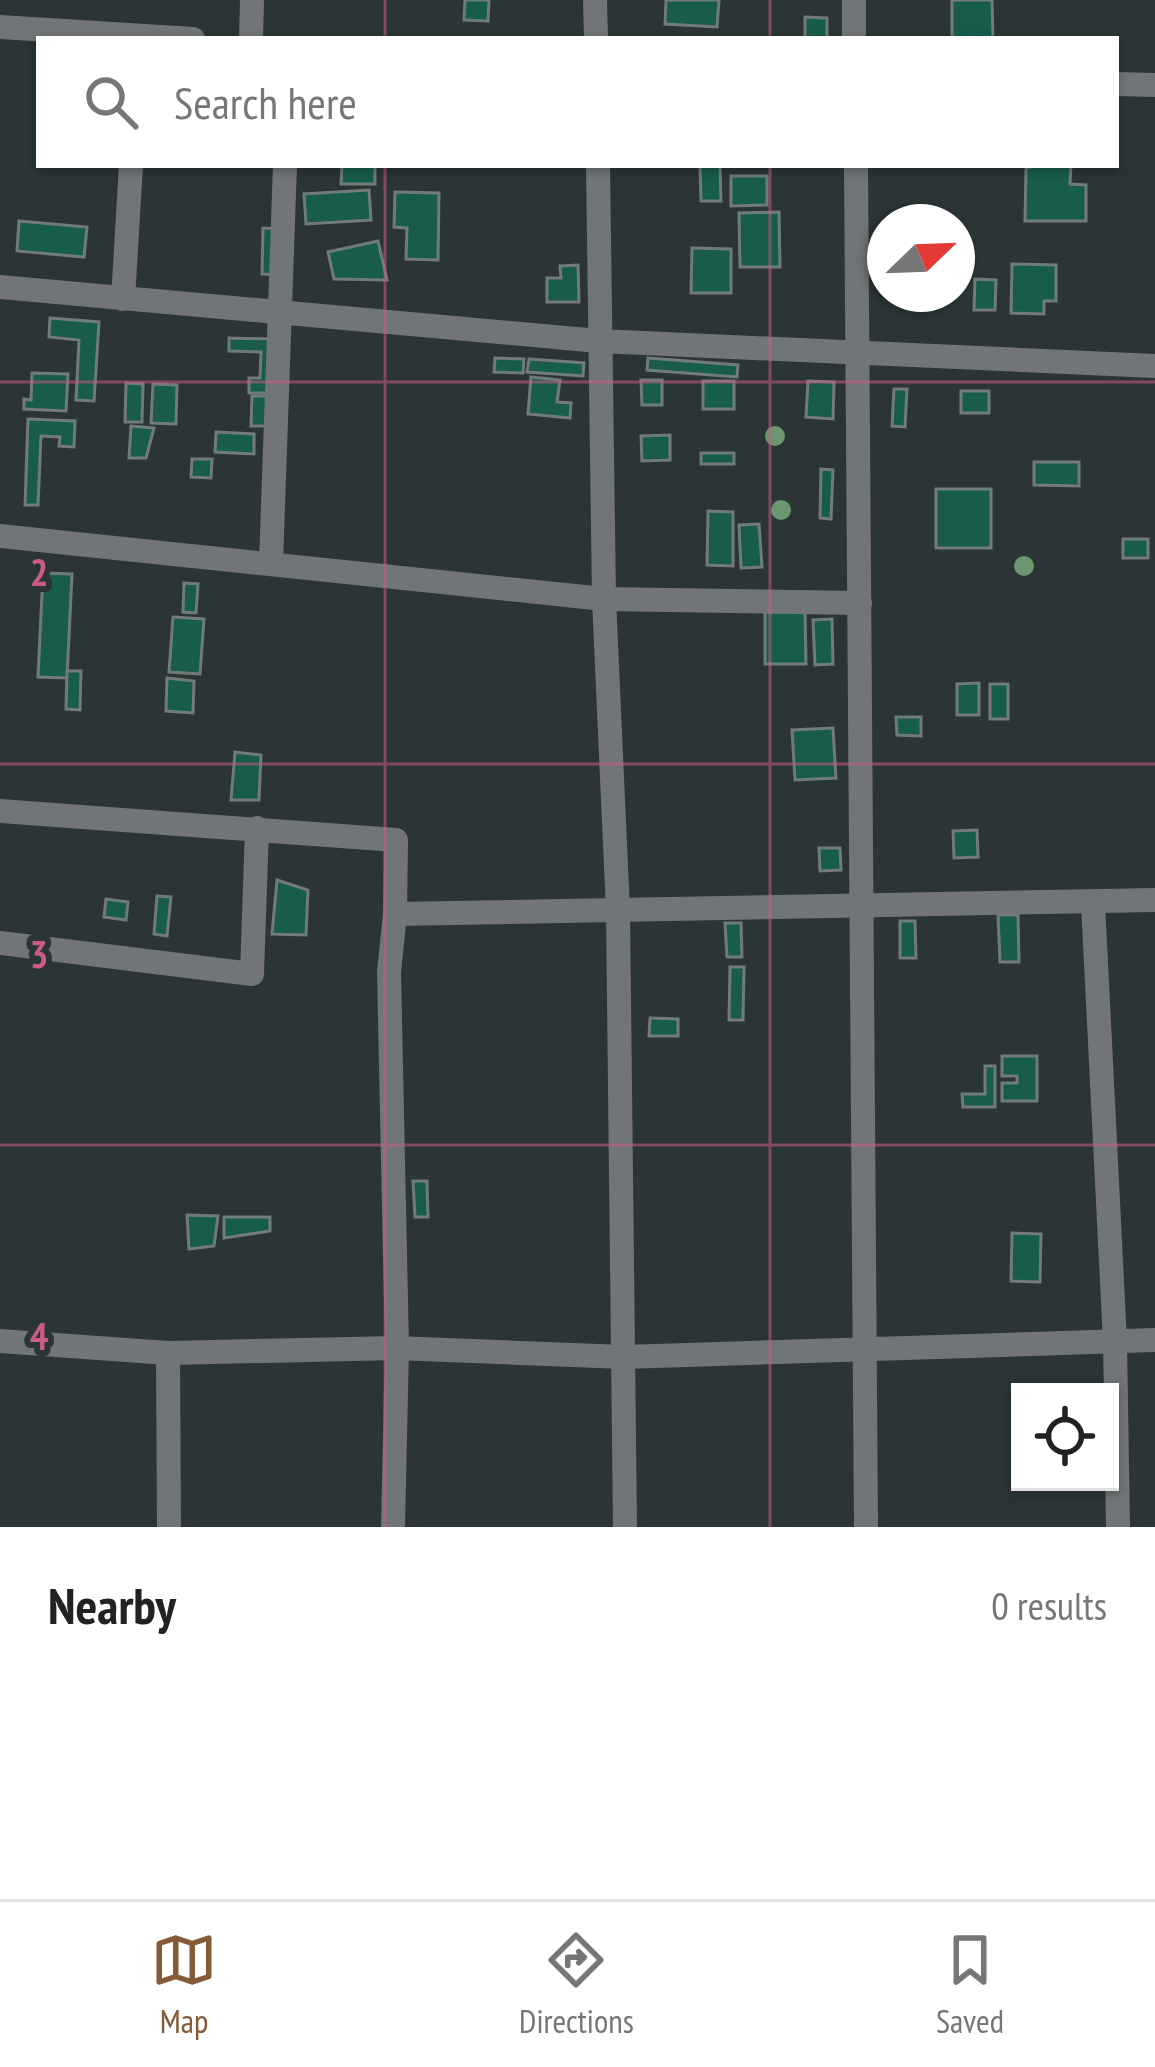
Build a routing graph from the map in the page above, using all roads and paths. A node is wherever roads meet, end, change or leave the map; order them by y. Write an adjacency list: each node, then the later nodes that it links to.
1 (252, 0): 6 (street)
2 (595, 0): 7 (street)
3 (854, 0): 8 (street)
4 (0, 27): 5 (street)
5 (124, 36)
6 (250, 36)
7 (596, 36)
8 (854, 36)
9 (1119, 84): 10 (street)
10 (1155, 85)
11 (131, 168): 16 (street)
12 (285, 168): 17 (street)
13 (598, 168): 18 (street)
14 (856, 168): 19 (street)
15 (0, 287): 16 (street)
16 (123, 299): 17 (street)
17 (284, 313): 18 (street); 22 (street)
18 (599, 341): 19 (street); 23 (street)
19 (860, 353): 20 (street); 24 (street)
20 (1155, 366)
21 (0, 536): 22 (street)
22 (271, 563): 23 (street)
23 (604, 598): 24 (street); 30 (street)
24 (860, 602): 29 (street)
25 (0, 811): 26 (street)
26 (257, 828): 31 (street); 32 (street)
27 (1155, 900): 28 (street)
28 (1093, 903): 29 (street); 35 (street)
29 (866, 906): 30 (street); 36 (street)
30 (618, 911): 31 (street); 39 (street)
31 (395, 914): 37 (street)
32 (0, 943)
33 (1155, 1340): 35 (street)
34 (0, 1341): 38 (street)
35 (1114, 1341): 36 (street); 44 (street)
36 (865, 1347): 39 (street); 43 (street)
37 (397, 1348): 38 (street); 39 (street); 41 (street)
38 (168, 1353): 40 (street)
39 (624, 1357): 42 (street)
40 (169, 1527)
41 (393, 1527)
42 (625, 1527)
43 (866, 1527)
44 (1118, 1527)

